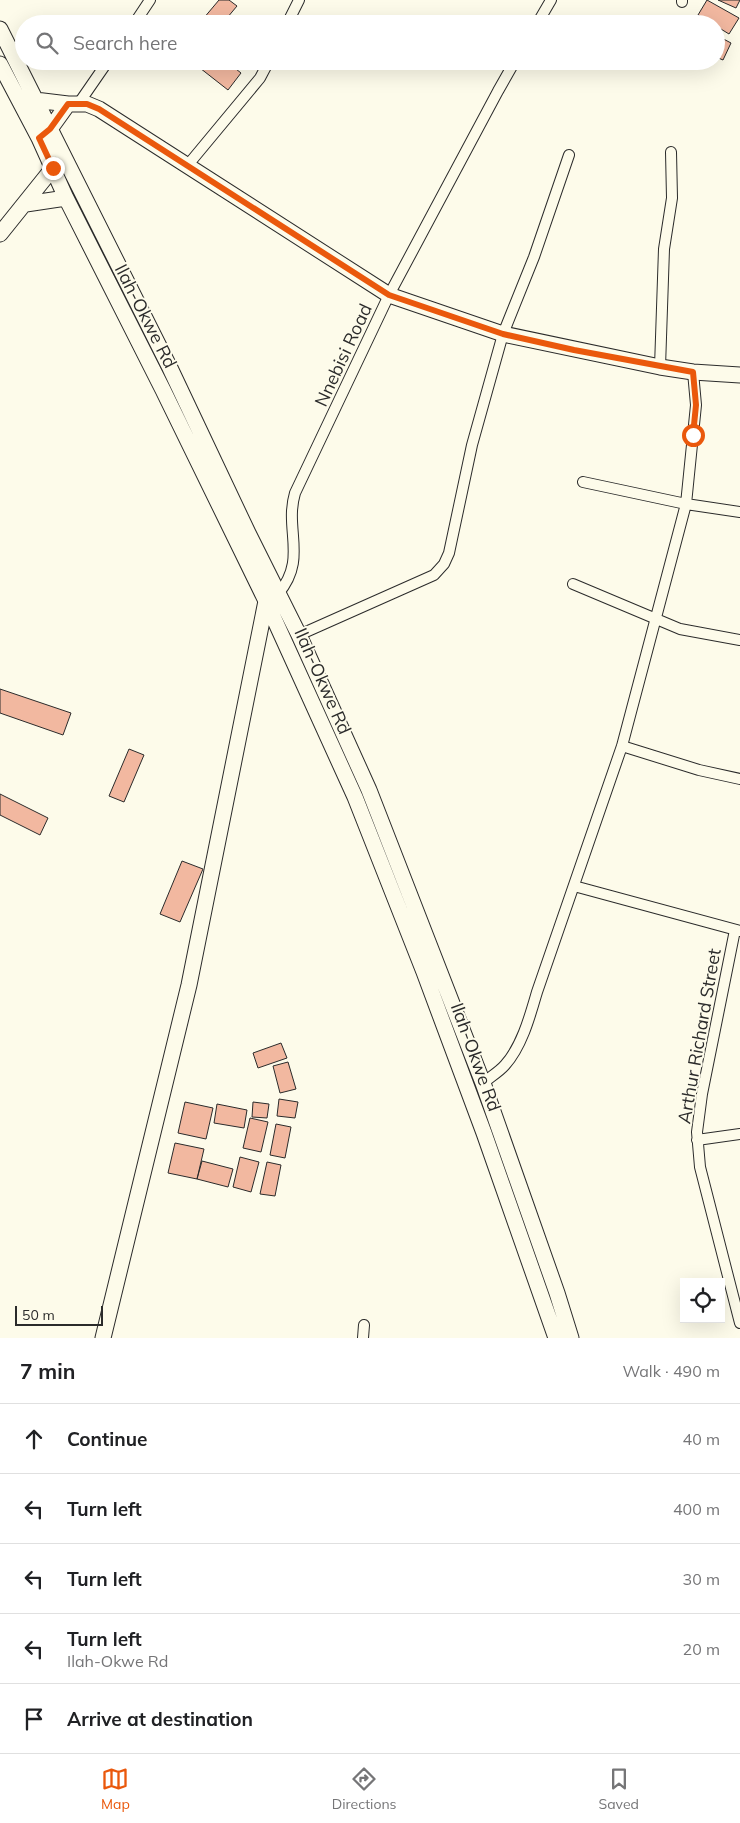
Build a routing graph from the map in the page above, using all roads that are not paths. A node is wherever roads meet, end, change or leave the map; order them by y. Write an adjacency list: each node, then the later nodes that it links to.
1 (150, 0): 4 (street)
2 (299, 0): 5 (street)
3 (551, 0): 6 (street)
4 (140, 15)
5 (292, 15)
6 (542, 15)
7 (0, 29): 8 (main road)
8 (15, 59)
9 (0, 64): 16 (main road, Ilah-Okwe Rd)
10 (20, 70): 14 (main road)
11 (101, 70): 15 (street)
12 (264, 70): 20 (street)
13 (510, 70): 25 (street, Nnebisi Road)
14 (35, 100): 15 (main road); 16 (main road); 17 (main road)
15 (74, 103): 17 (main road); 20 (main road)
16 (21, 106): 17 (main road, Ilah-Okwe Rd)
17 (45, 134): 21 (main road, Ilah-Okwe Rd); 34 (main road)
18 (671, 152): 27 (street)
19 (569, 155): 26 (street)
20 (187, 166): 25 (main road)
21 (53, 168): 22 (main road, Ilah-Okwe Rd); 23 (main road)
22 (66, 198): 23 (main road); 34 (main road, Ilah-Okwe Rd)
23 (26, 204): 24 (main road)
24 (0, 234)
25 (389, 295): 26 (main road); 34 (street, Nnebisi Road)
26 (503, 334): 27 (main road); 36 (street)
27 (660, 367): 28 (main road)
28 (693, 372): 29 (main road); 31 (street)
29 (740, 375)
30 (583, 482): 31 (street)
31 (686, 504): 32 (street); 35 (street)
32 (740, 512)
33 (573, 584): 35 (street)
34 (272, 598): 36 (main road); 47 (main road); 49 (main road, Ilah-Okwe Rd)
35 (656, 619): 37 (street); 38 (street)
36 (299, 636): 42 (main road)
37 (740, 640)
38 (622, 746): 39 (street); 40 (street)
39 (740, 780)
40 (574, 886): 41 (street); 42 (street)
41 (738, 930): 44 (street, Arthur Richard Street)
42 (483, 1083): 50 (main road)
43 (740, 1134): 44 (street)
44 (698, 1140): 45 (street, Arthur Richard Street)
45 (740, 1323)
46 (364, 1325): 48 (street)
47 (103, 1338)
48 (362, 1338)
49 (556, 1338)
50 (571, 1338)

